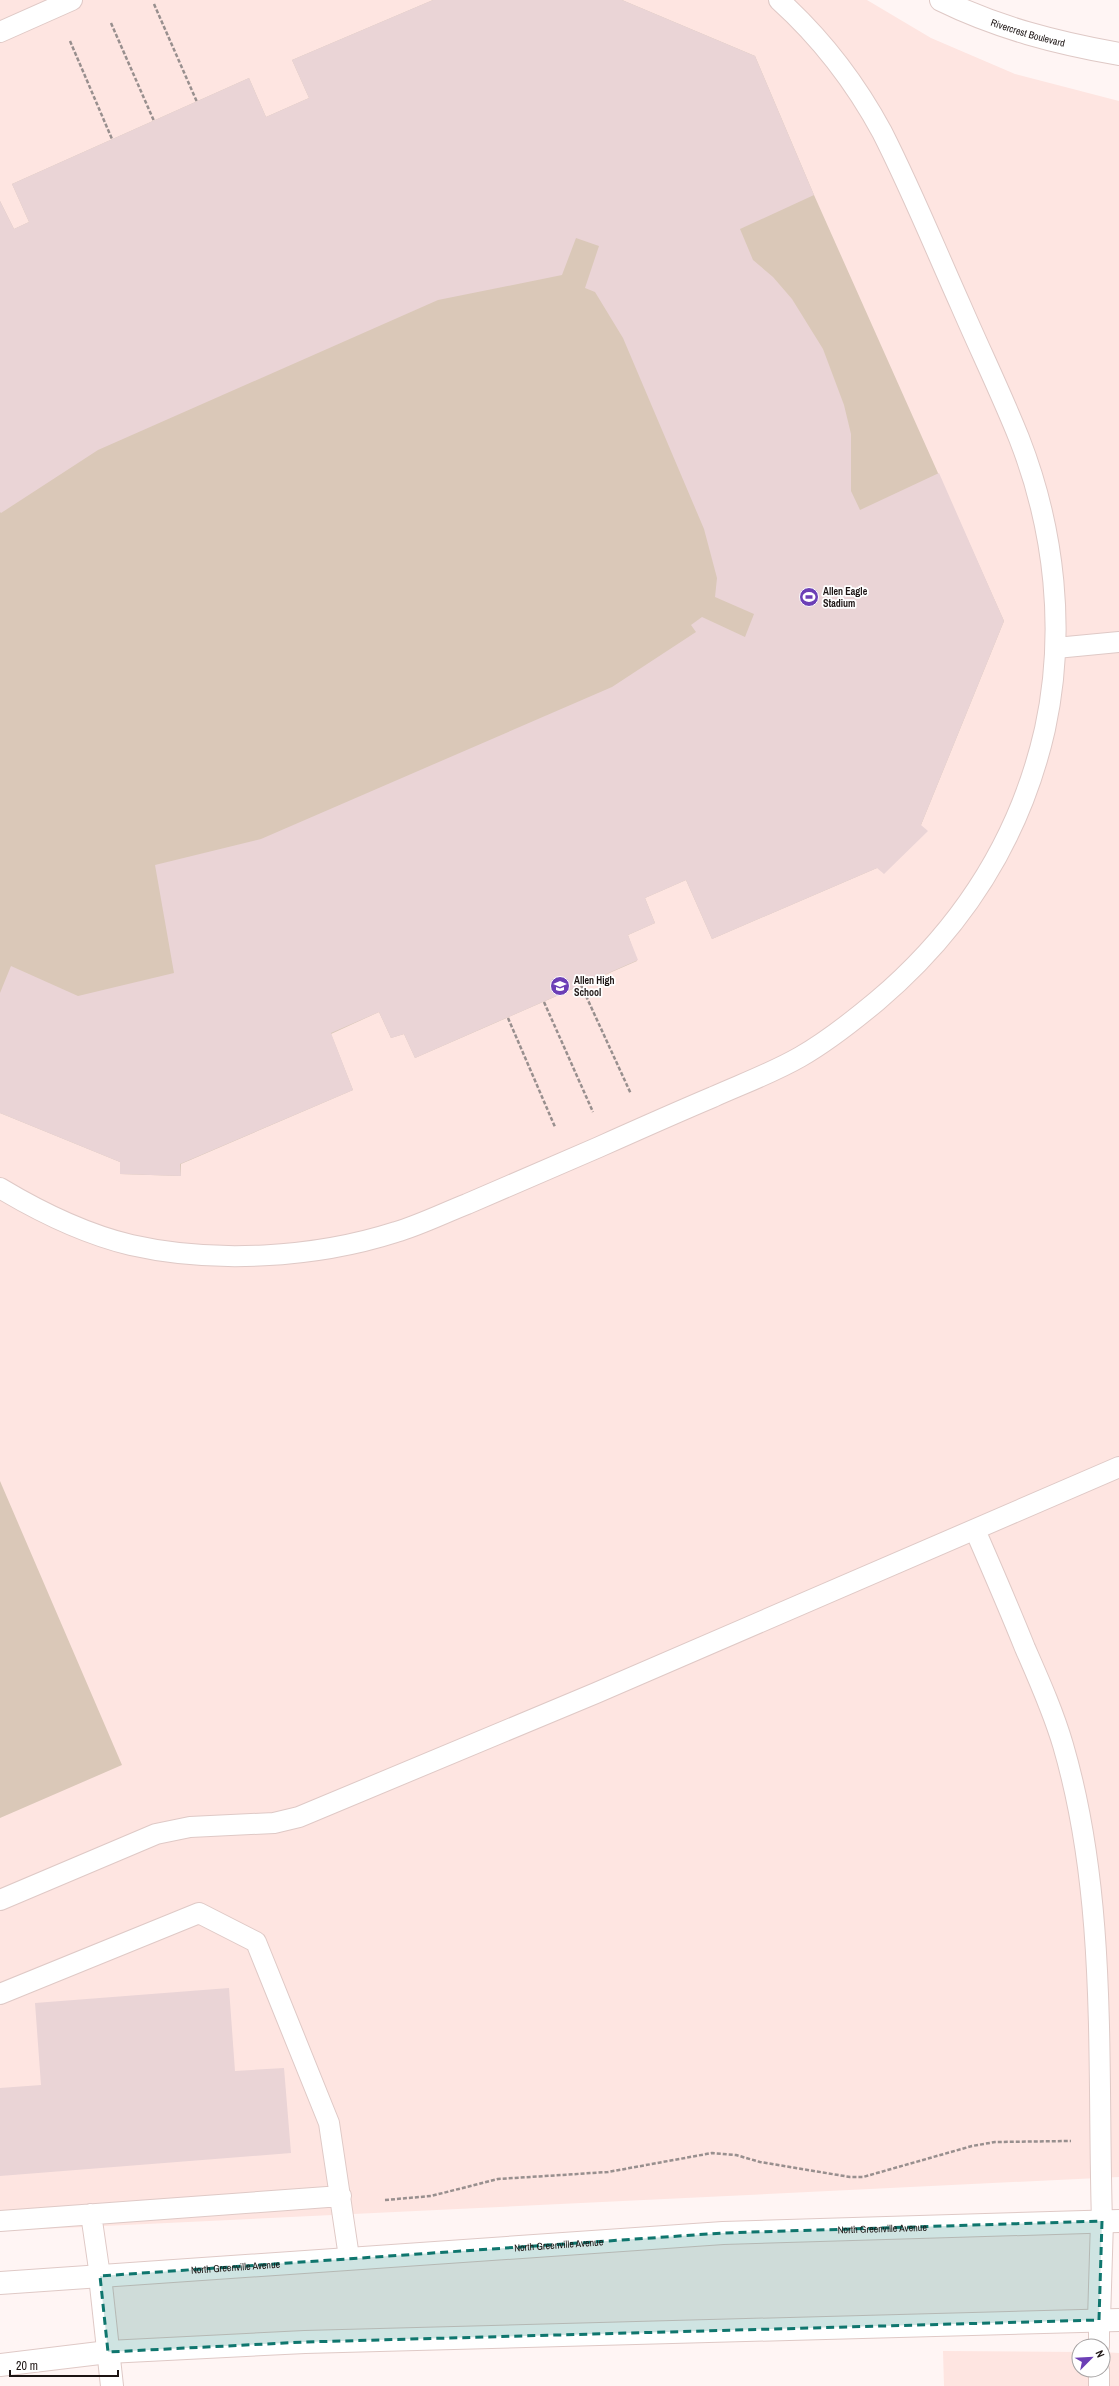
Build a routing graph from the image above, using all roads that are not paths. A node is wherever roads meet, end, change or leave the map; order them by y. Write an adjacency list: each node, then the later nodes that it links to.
1 (71, 0): 4 (lane)
2 (779, 0): 7 (lane)
3 (941, 0): 5 (main road, Rivercrest Boulevard)
4 (0, 32)
5 (1119, 54)
6 (1119, 642): 7 (lane)
7 (1056, 648): 8 (lane)
8 (0, 1188)
9 (1119, 1467): 10 (lane)
10 (975, 1530): 11 (lane); 16 (lane)
11 (0, 1900)
12 (0, 1994): 13 (lane)
13 (341, 2196): 14 (lane); 17 (lane)
14 (90, 2214): 15 (lane); 18 (lane)
15 (0, 2221)
16 (1111, 2221): 17 (main road, North Greenville Avenue); 20 (main road)
17 (349, 2257): 18 (main road, North Greenville Avenue)
18 (100, 2276): 19 (main road, North Greenville Avenue); 22 (main road)
19 (0, 2283)
20 (1109, 2320): 21 (lane); 22 (main road)
21 (1101, 2338)
22 (108, 2352): 23 (main road); 24 (main road)
23 (0, 2365)
24 (112, 2386)

